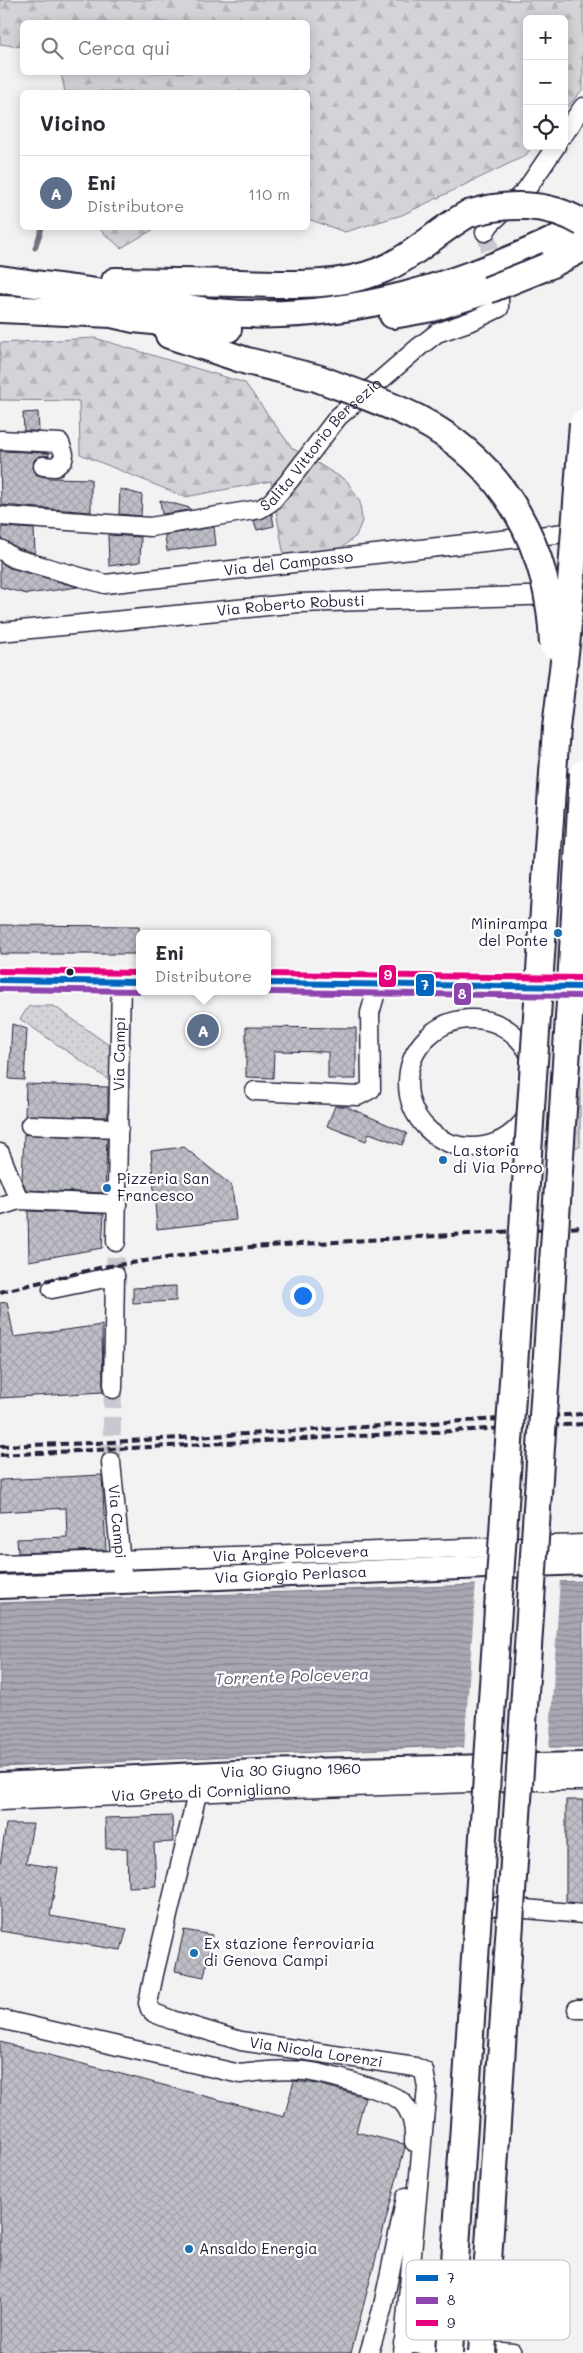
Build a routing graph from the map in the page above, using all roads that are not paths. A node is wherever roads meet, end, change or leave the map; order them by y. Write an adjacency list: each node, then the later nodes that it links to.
1 (583, 107): 2 (street)
2 (568, 128)
3 (553, 150): 4 (street)
4 (476, 223): 5 (highway, bridge); 7 (highway)
5 (583, 225): 7 (highway)
6 (583, 248): 8 (highway, bridge)
7 (0, 279)
8 (494, 284): 10 (highway); 14 (street, Salita Vittorio Bersezio)
9 (0, 310): 10 (highway)
10 (134, 319): 19 (highway, bridge)
11 (583, 423): 19 (highway, bridge)
12 (0, 440): 13 (street)
13 (43, 466)
14 (0, 516)
15 (583, 531): 16 (street, Via del Campasso)
16 (0, 550)
17 (583, 594): 18 (street, Via Roberto Robusti)
18 (0, 632)
19 (556, 728): 53 (highway, bridge)
20 (583, 773): 54 (highway, bridge)
21 (0, 980): 22 (main road)
22 (130, 982): 29 (street, Via Campi)
23 (271, 984): 24 (main road)
24 (378, 985): 25 (main road); 26 (street)
25 (583, 987)
26 (255, 1091)
27 (426, 1129): 27 (street)
28 (33, 1130): 29 (street)
29 (118, 1134): 32 (street, Via Campi)
30 (0, 1153): 31 (street)
31 (19, 1200): 32 (street); 33 (street)
32 (117, 1204): 34 (street, Via Campi)
33 (0, 1206)
34 (116, 1242)
35 (52, 1289): 36 (street)
36 (113, 1389)
37 (111, 1462): 41 (street, Via Campi)
38 (583, 1544): 41 (street, Via Argine Polcevera)
39 (583, 1563): 41 (main road, Via Giorgio Perlasca)
40 (0, 1564): 41 (street, Via Argine Polcevera)
41 (122, 1572): 42 (main road, Via Giorgio Perlasca)
42 (0, 1587)
43 (583, 1764): 46 (main road, Via 30 Giugno 1960)
44 (583, 1781): 47 (street, Via Greto di Cornigliano)
45 (0, 1784): 46 (main road, Via 30 Giugno 1960)
46 (141, 1787): 47 (street, Via Greto di Cornigliano); 48 (street, Via Greto di Cornigliano)
47 (197, 1794): 52 (street, Via Nicola Lorenzi)
48 (0, 1801)
49 (490, 1906): 50 (street)
50 (583, 1914)
51 (0, 2019): 59 (street)
52 (411, 2260)
53 (455, 2260)
54 (488, 2260)
55 (406, 2316): 58 (street, Via Nicola Lorenzi)
56 (450, 2340): 60 (highway, bridge)
57 (483, 2340): 61 (highway, bridge)
58 (403, 2348): 62 (street)
59 (369, 2353)
60 (449, 2353)
61 (482, 2353)
62 (513, 2353)

